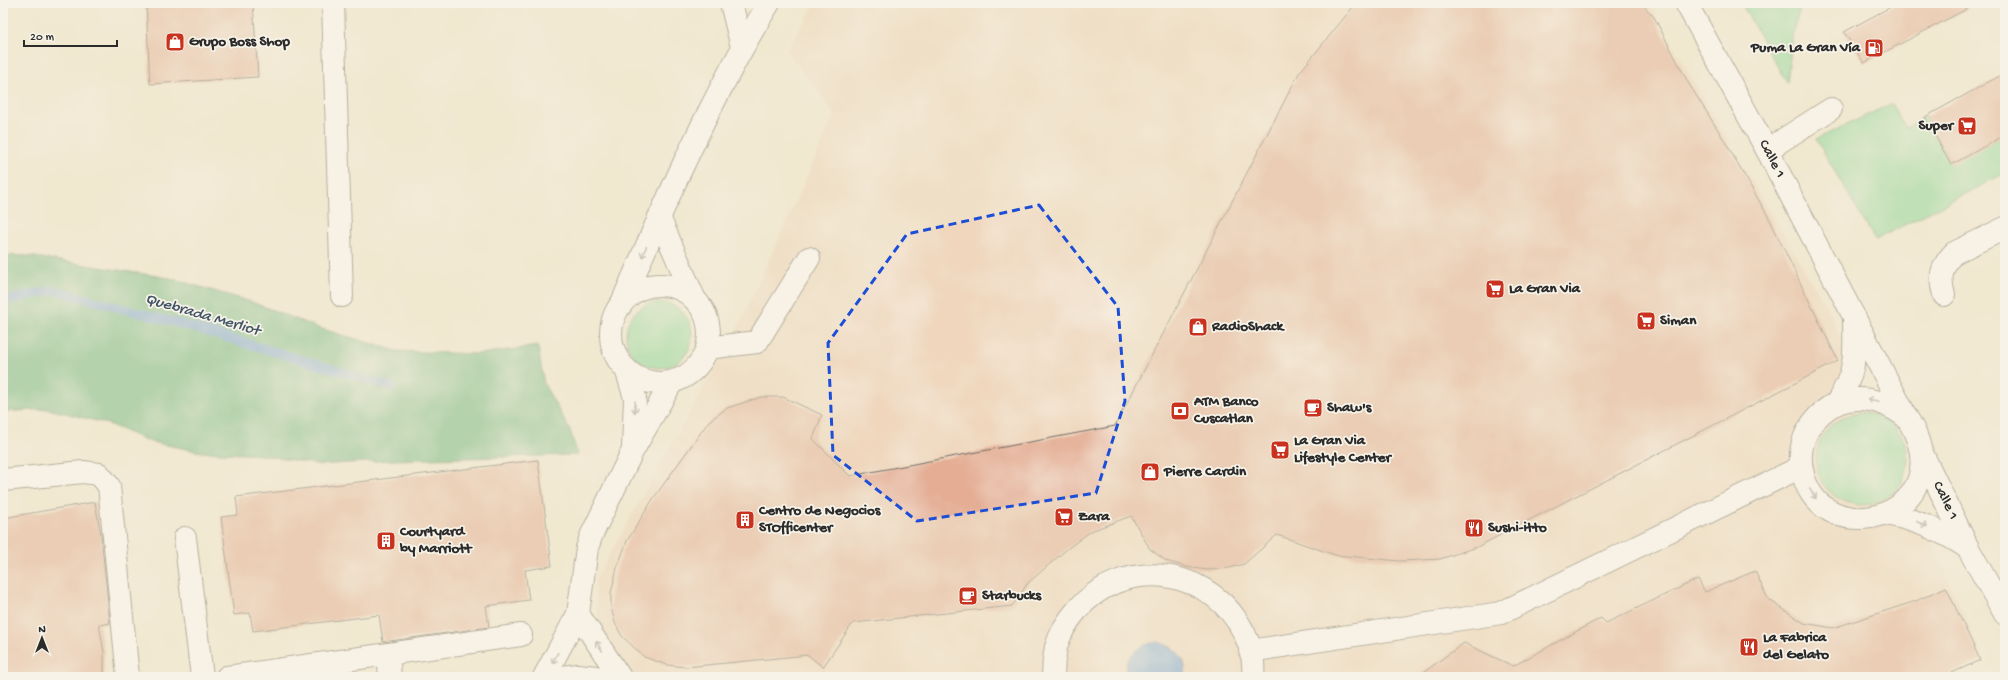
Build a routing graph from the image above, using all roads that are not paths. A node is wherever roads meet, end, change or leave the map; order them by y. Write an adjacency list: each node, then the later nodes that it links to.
1 (334, 3): 12 (street)
2 (731, 3): 5 (street)
3 (769, 3): 5 (street)
4 (1686, 3): 7 (street, Calle 1)
5 (742, 47): 8 (street)
6 (1831, 109): 7 (street)
7 (1767, 150): 15 (street, Calle 1)
8 (660, 217): 13 (street); 14 (street, one-way to 14)
9 (2005, 228): 11 (street)
10 (809, 258): 16 (street)
11 (1944, 295)
12 (342, 296)
13 (695, 300): 14 (street); 16 (street)
14 (621, 305): 17 (street)
15 (1854, 317): 19 (street, Calle 1); 20 (street, Calle 1)
16 (707, 348): 18 (street)
17 (626, 369): 18 (street); 21 (street, one-way to 21)
18 (672, 382): 21 (street)
19 (1836, 404): 20 (street, Calle 1, one-way to 19); 23 (street, Calle 1)
20 (1906, 418): 22 (street, Calle 1)
21 (633, 450): 28 (street)
22 (1922, 453): 25 (street, Calle 1); 27 (street, Calle 1)
23 (1801, 467): 25 (street, Calle 1, one-way to 25); 31 (street)
24 (3, 480): 33 (street)
25 (1885, 514): 27 (street, Calle 1, one-way to 27)
26 (185, 538): 34 (street)
27 (1968, 548): 29 (street, Calle 1)
28 (578, 614): 37 (street, one-way to 37); 40 (street, one-way to 28)
29 (2005, 614)
30 (521, 635): 32 (street)
31 (1250, 651): 41 (street); 42 (street)
32 (388, 654): 35 (street); 36 (street)
33 (128, 677)
34 (202, 677)
35 (227, 677)
36 (390, 677)
37 (544, 677)
38 (561, 677): 39 (street)
39 (596, 677)
40 (620, 677)
41 (1053, 677)
42 (1253, 677)

